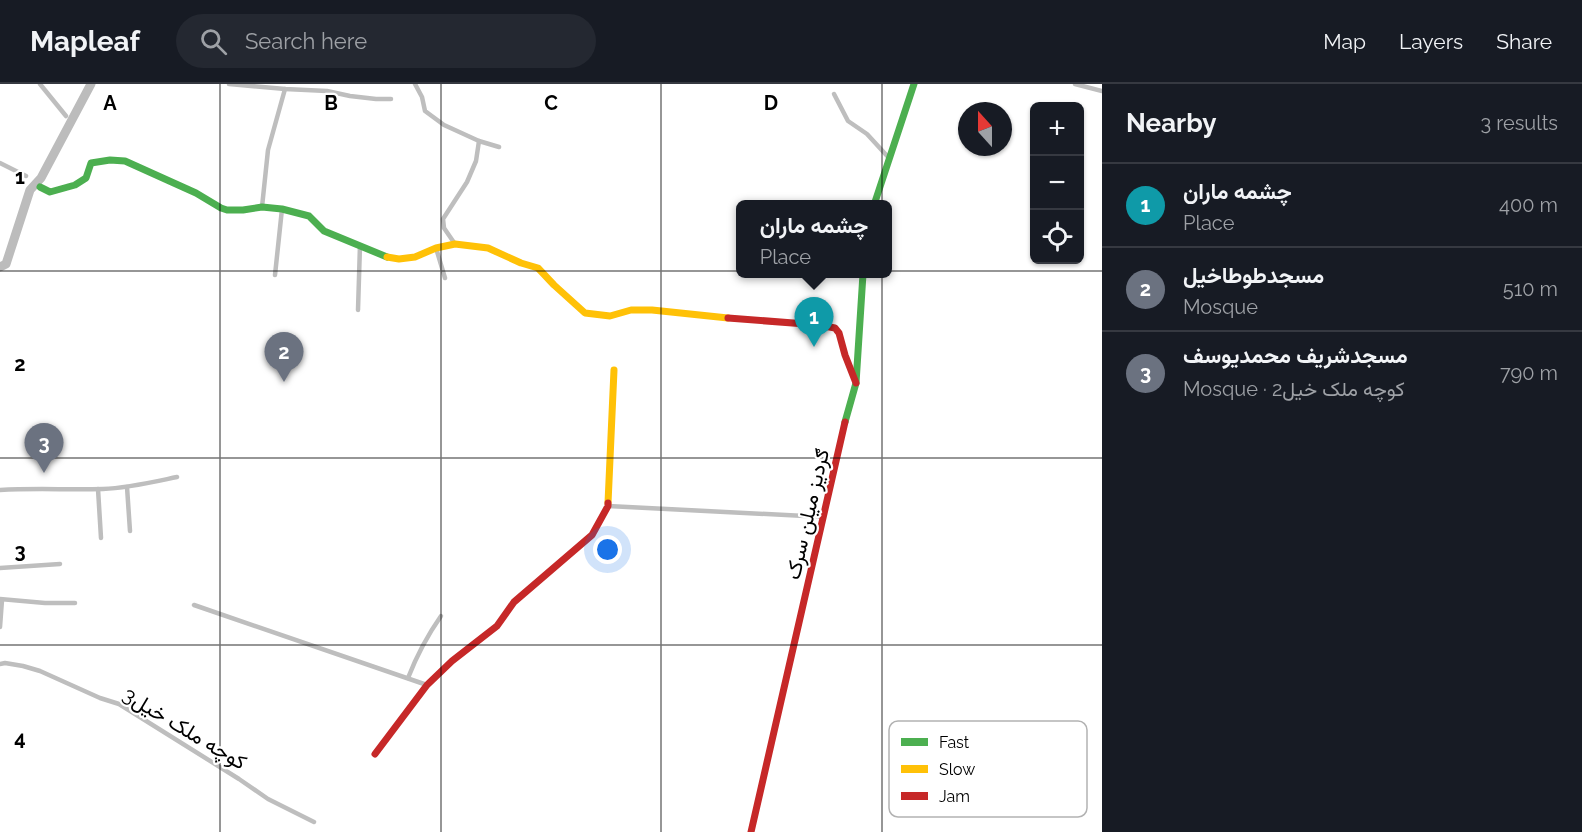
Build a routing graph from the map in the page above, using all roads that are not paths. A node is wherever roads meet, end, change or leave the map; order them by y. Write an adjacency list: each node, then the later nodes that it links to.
1 (40, 84): 11 (street)
2 (229, 84): 7 (street)
3 (415, 84): 12 (street)
4 (914, 84): 14 (street)
5 (1075, 84): 8 (street)
6 (294, 87): 7 (street); 10 (street)
7 (285, 89): 19 (street)
8 (1102, 91)
9 (834, 94): 14 (street)
10 (391, 99)
11 (66, 116)
12 (479, 141): 13 (street); 21 (street)
13 (499, 147)
14 (890, 158): 18 (street)
15 (0, 163): 16 (street)
16 (26, 176)
17 (40, 187): 19 (street)
18 (875, 200)
19 (261, 207): 20 (street)
20 (282, 209): 22 (street); 24 (street)
21 (455, 244): 23 (street); 29 (street)
22 (360, 245): 23 (street); 27 (street)
23 (436, 248): 25 (street)
24 (275, 275)
25 (444, 278)
26 (863, 278): 29 (street, ګردیز میلن سرک)
27 (358, 310)
28 (614, 370): 34 (street)
29 (856, 383): 35 (street, ګردیز میلن سرک)
30 (177, 477): 31 (street)
31 (127, 487): 32 (street); 36 (street)
32 (98, 489): 33 (street); 37 (street)
33 (0, 490)
34 (608, 506): 35 (street); 47 (street)
35 (824, 517): 50 (street, ګردیز میلن سرک)
36 (130, 531)
37 (101, 538)
38 (60, 564): 39 (street)
39 (0, 568)
40 (1, 600): 41 (street); 44 (street)
41 (75, 603)
42 (194, 605): 46 (street)
43 (441, 616): 46 (street)
44 (0, 627)
45 (0, 664): 49 (street, کوچه ملک خیل3)
46 (408, 678): 47 (street)
47 (428, 685): 48 (street)
48 (375, 754)
49 (314, 822)
50 (752, 832)

